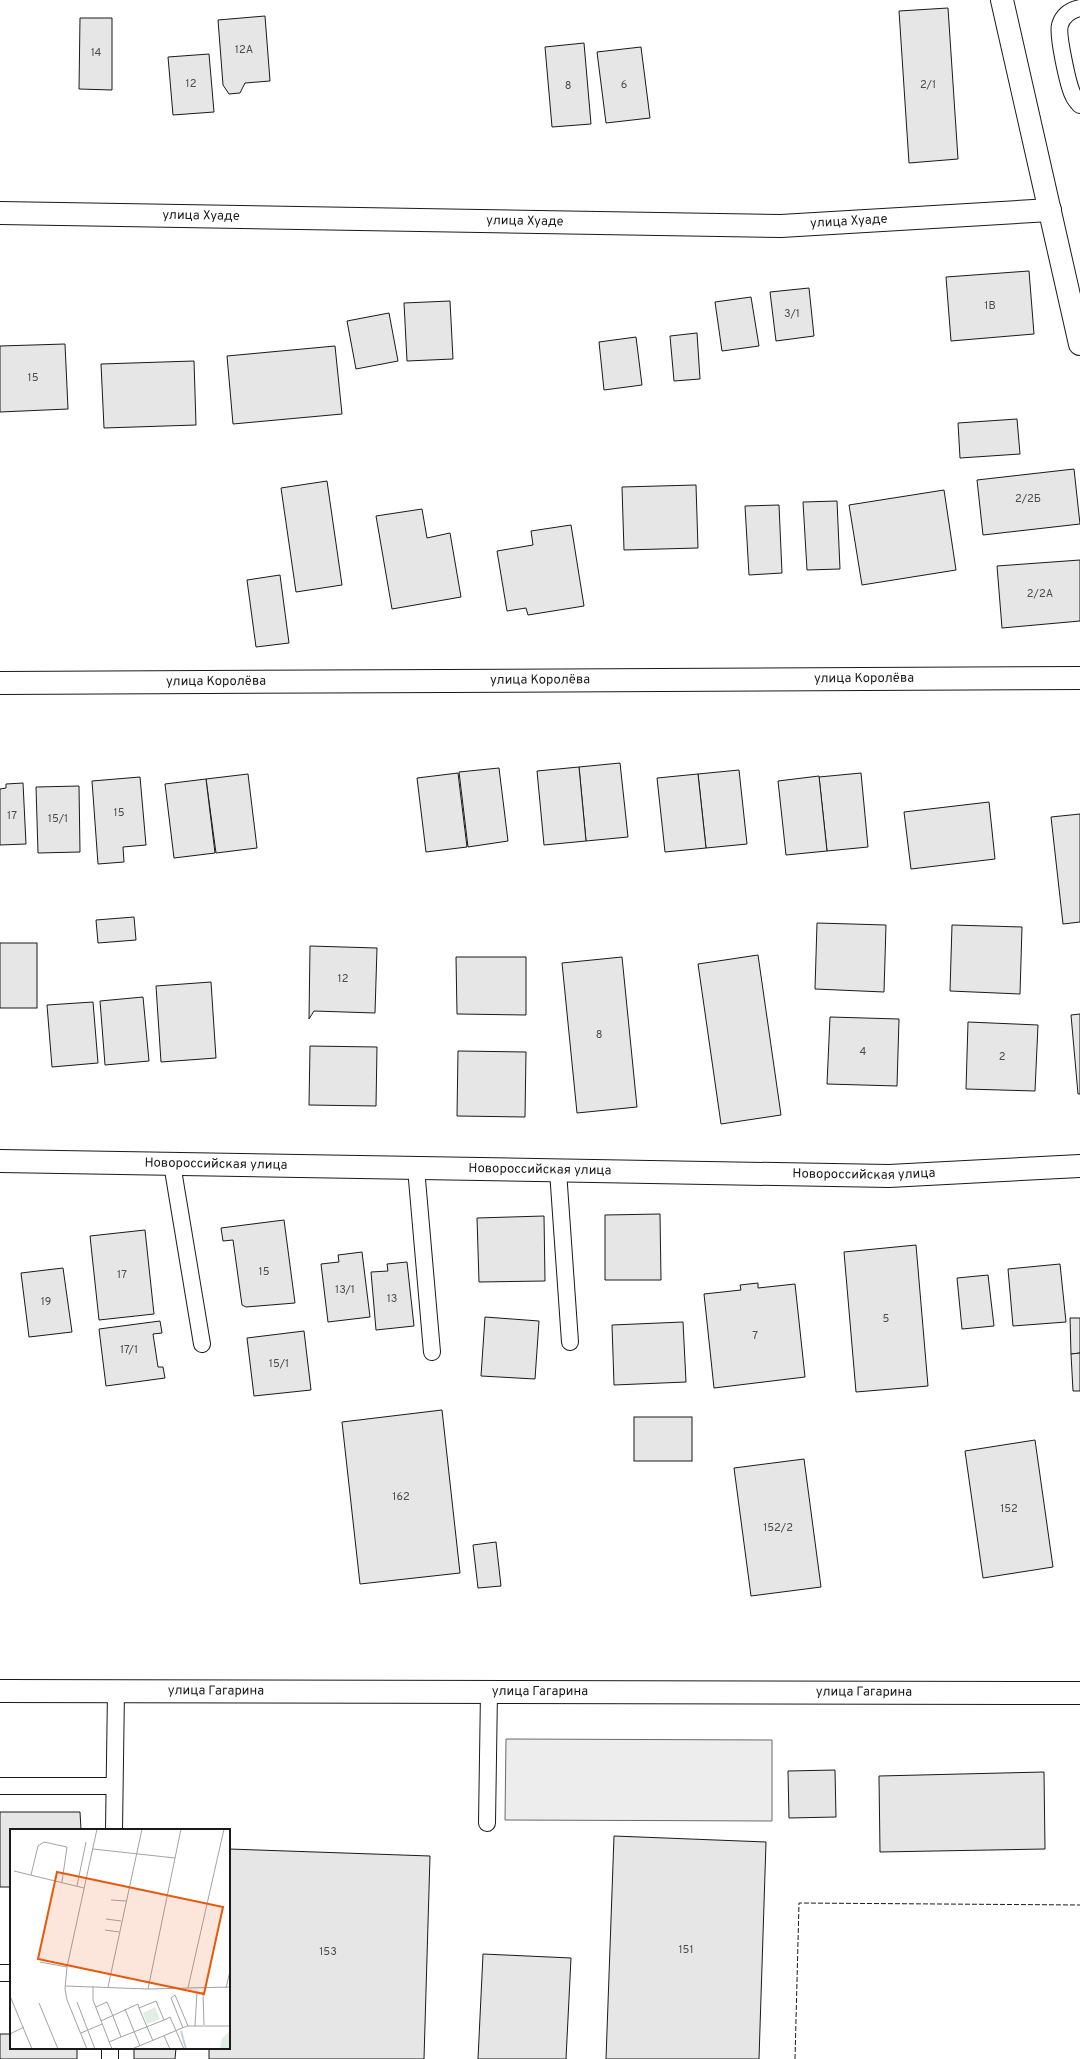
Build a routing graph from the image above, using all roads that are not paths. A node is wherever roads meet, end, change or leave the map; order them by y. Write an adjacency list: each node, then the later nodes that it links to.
1 (1002, 0): 4 (street)
2 (1080, 8): 3 (lane)
3 (1080, 105)
4 (1050, 210): 5 (street, улица Хуаде); 6 (street)
5 (0, 213)
6 (1080, 344)
7 (1080, 678): 8 (street, улица Королёва)
8 (0, 683)
9 (0, 1161): 10 (street, Новороссийская улица)
10 (172, 1164): 12 (street, Новороссийская улица); 15 (lane)
11 (1080, 1166): 13 (street, Новороссийская улица)
12 (416, 1168): 13 (street, Новороссийская улица); 16 (lane)
13 (558, 1171): 14 (lane)
14 (570, 1342)
15 (202, 1344)
16 (432, 1352)
17 (0, 1691): 18 (street, улица Гагарина)
18 (116, 1691): 19 (street, улица Гагарина); 22 (lane)
19 (489, 1692): 20 (street, улица Гагарина); 23 (lane)
20 (1080, 1693)
21 (0, 1786): 22 (lane)
22 (114, 1786): 24 (lane)
23 (487, 1823)
24 (114, 1829)

